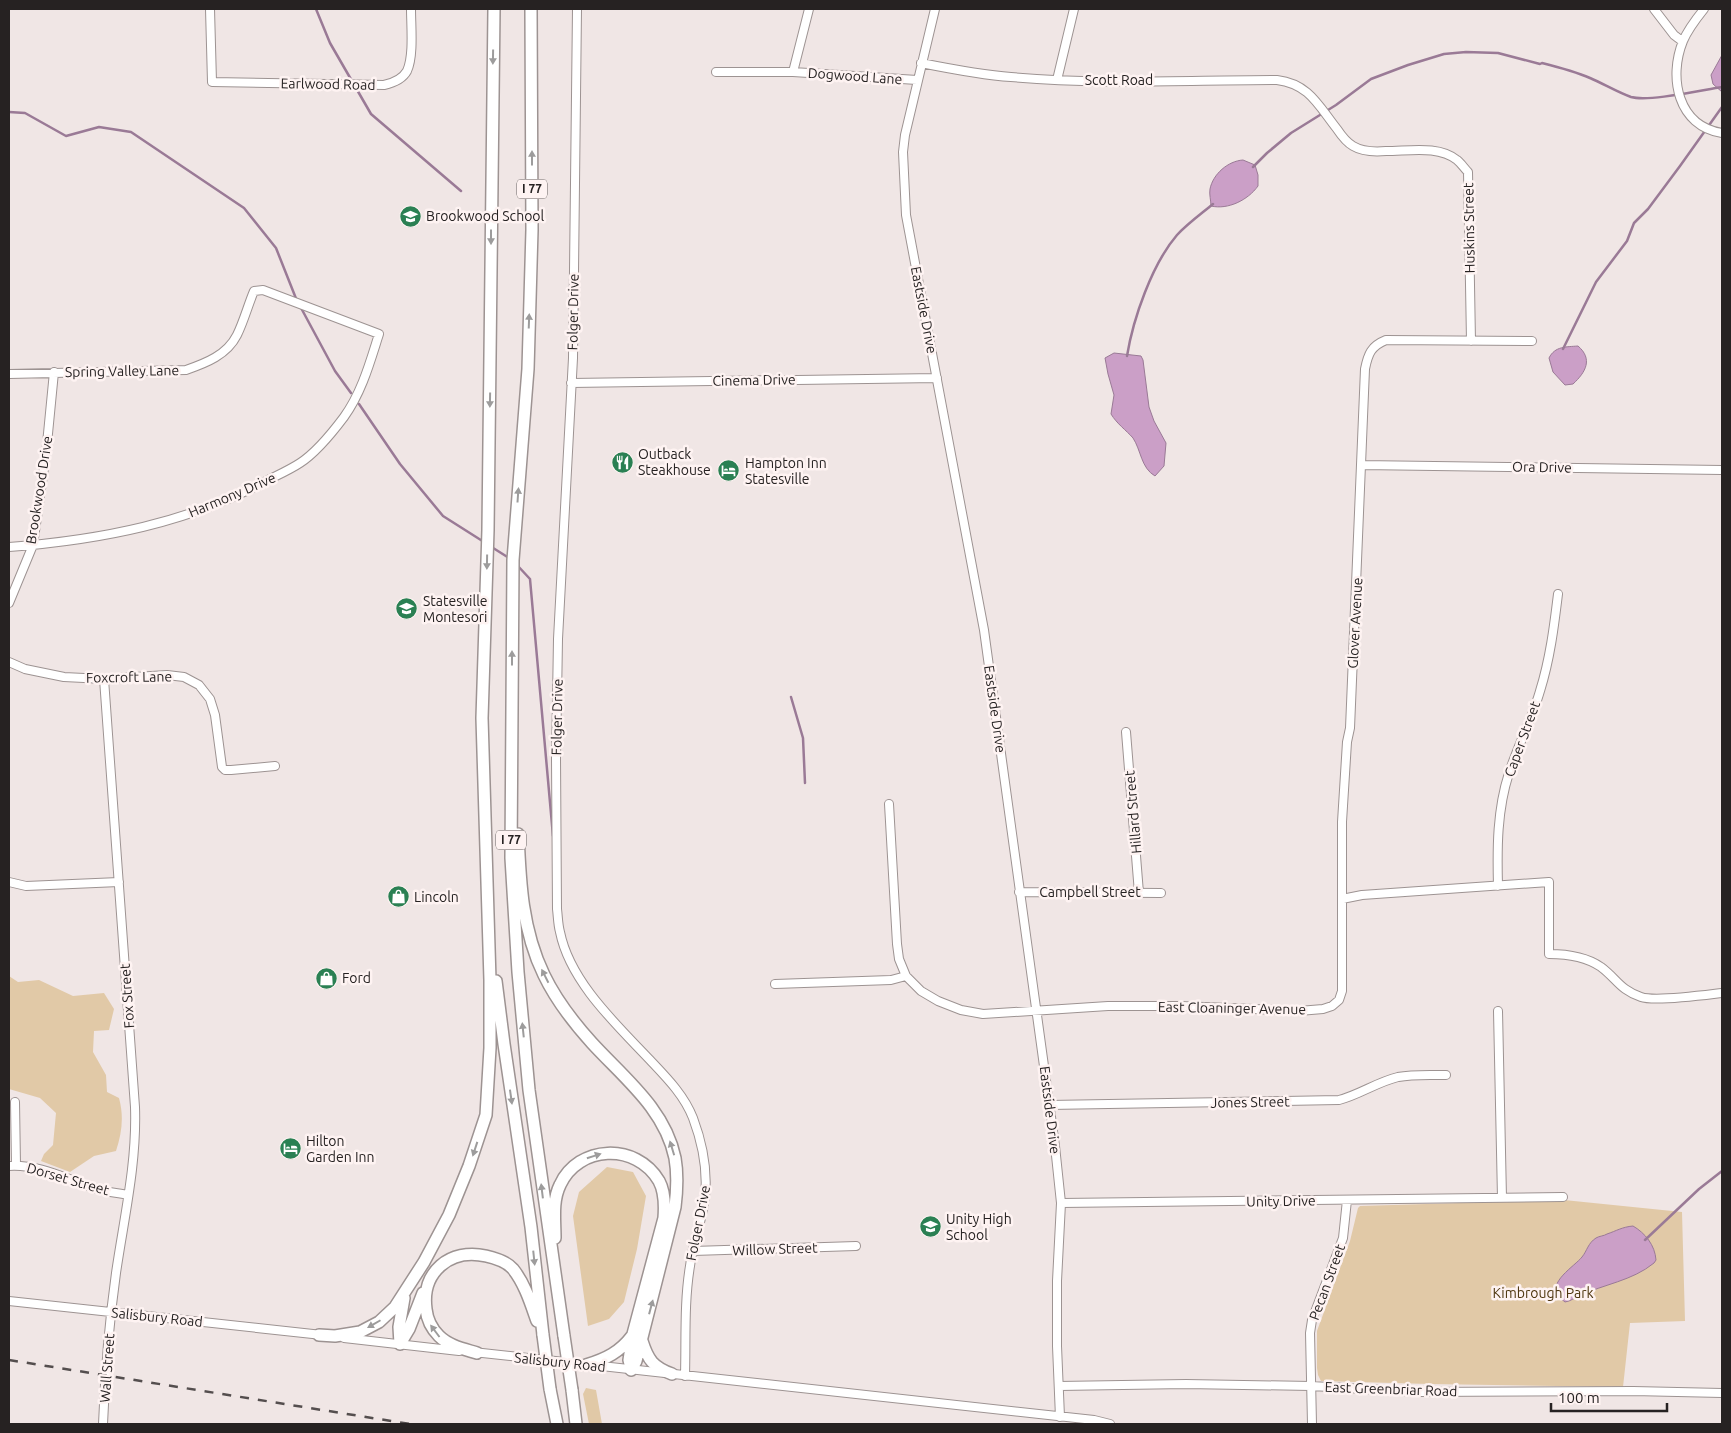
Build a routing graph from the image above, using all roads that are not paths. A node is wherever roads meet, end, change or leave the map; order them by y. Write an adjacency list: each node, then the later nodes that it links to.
1 (210, 9): 2 (street, Earlwood Road)
2 (411, 9)
3 (494, 9): 45 (highway, I 77, one-way to 45)
4 (531, 9): 33 (highway, I 77, one-way to 4)
5 (577, 9): 25 (street, Folger Drive)
6 (809, 9): 14 (street, Dogwood Lane)
7 (935, 9): 12 (street, Eastside Drive)
8 (1074, 9): 16 (street)
9 (1654, 9): 11 (street)
10 (1704, 9): 11 (street)
11 (1682, 41): 18 (street)
12 (921, 63): 15 (street, Eastside Drive); 16 (street, Scott Road)
13 (716, 72): 14 (street, Dogwood Lane)
14 (793, 72): 15 (street, Dogwood Lane)
15 (918, 80): 24 (street, Eastside Drive)
16 (1057, 80): 17 (street, Scott Road)
17 (1312, 97): 20 (street, Huskins Street)
18 (1722, 133)
19 (379, 334): 22 (street, Spring Valley Lane); 28 (street, Harmony Drive)
20 (1471, 340): 21 (street); 26 (street, Glover Avenue)
21 (1532, 341)
22 (54, 372): 23 (street); 28 (street, Brookwood Drive)
23 (9, 374)
24 (937, 378): 25 (street, Cinema Drive); 41 (street, Eastside Drive)
25 (572, 383): 61 (street, Folger Drive)
26 (1361, 465): 27 (street, Ora Drive); 44 (street, Glover Avenue)
27 (1722, 470)
28 (33, 545): 29 (street, Harmony Drive); 31 (street, Brookwood Drive)
29 (9, 546)
30 (1558, 594): 40 (street, Caper Street)
31 (9, 603)
32 (9, 662): 34 (street, Foxcroft Lane)
33 (512, 677): 65 (highway, I 77, one-way to 33); 69 (highway, one-way to 33)
34 (104, 679): 36 (street, Foxcroft Lane); 39 (street, Fox Street)
35 (1126, 732): 42 (street, Hillard Street)
36 (275, 766)
37 (889, 804): 46 (street)
38 (9, 882): 39 (street)
39 (119, 882): 55 (street, Fox Street)
40 (1498, 886): 44 (street); 48 (street)
41 (1019, 892): 42 (street, Campbell Street); 49 (street, Eastside Drive)
42 (1139, 893): 43 (street, Campbell Street)
43 (1161, 893)
44 (1342, 899): 49 (street, East Cloaninger Avenue)
45 (487, 910): 63 (highway, one-way to 63); 68 (highway, I 77, one-way to 68)
46 (906, 976): 47 (street); 49 (street, East Cloaninger Avenue)
47 (775, 984)
48 (1722, 993)
49 (1037, 1010): 53 (street, Eastside Drive)
50 (1498, 1012): 57 (street)
51 (1446, 1075): 53 (street, Jones Street)
52 (15, 1102): 54 (street)
53 (1049, 1106): 59 (street, Eastside Drive)
54 (12, 1166): 55 (street, Dorset Street)
55 (128, 1195): 66 (street, Fox Street)
56 (1563, 1197): 57 (street, Unity Drive)
57 (1502, 1198): 58 (street, Unity Drive)
58 (1348, 1200): 59 (street, Unity Drive); 77 (street, Pecan Street)
59 (1061, 1204): 76 (street, Eastside Drive)
60 (856, 1246): 61 (street, Willow Street)
61 (693, 1251): 75 (street, Folger Drive)
62 (426, 1286): 68 (highway); 70 (highway); 71 (highway, one-way to 62)
63 (407, 1289): 67 (highway, one-way to 67); 70 (highway)
64 (9, 1301): 66 (street, Salisbury Road)
65 (559, 1309): 69 (highway, one-way to 69); 82 (highway, I 77, bridge)
66 (111, 1312): 67 (street, Salisbury Road); 81 (street, Wall Street)
67 (319, 1335): 70 (street, Salisbury Road)
68 (543, 1335): 80 (highway, I 77, bridge)
69 (638, 1337): 72 (highway); 73 (highway); 74 (highway)
70 (400, 1344): 71 (street, Salisbury Road)
71 (477, 1353): 72 (street, Salisbury Road)
72 (586, 1365): 73 (street, Salisbury Road)
73 (631, 1370): 74 (street, Salisbury Road)
74 (672, 1374): 75 (street, Salisbury Road)
75 (685, 1376): 79 (street, Salisbury Road)
76 (1059, 1386): 77 (street, East Greenbriar Road); 79 (street, Eastside Drive)
77 (1312, 1386): 78 (street, East Greenbriar Road); 84 (street, Pecan Street)
78 (1722, 1392)
79 (1060, 1417): 83 (street, Salisbury Road)
80 (557, 1423)
81 (103, 1424)
82 (576, 1424)
83 (1110, 1424)
84 (1312, 1424)

